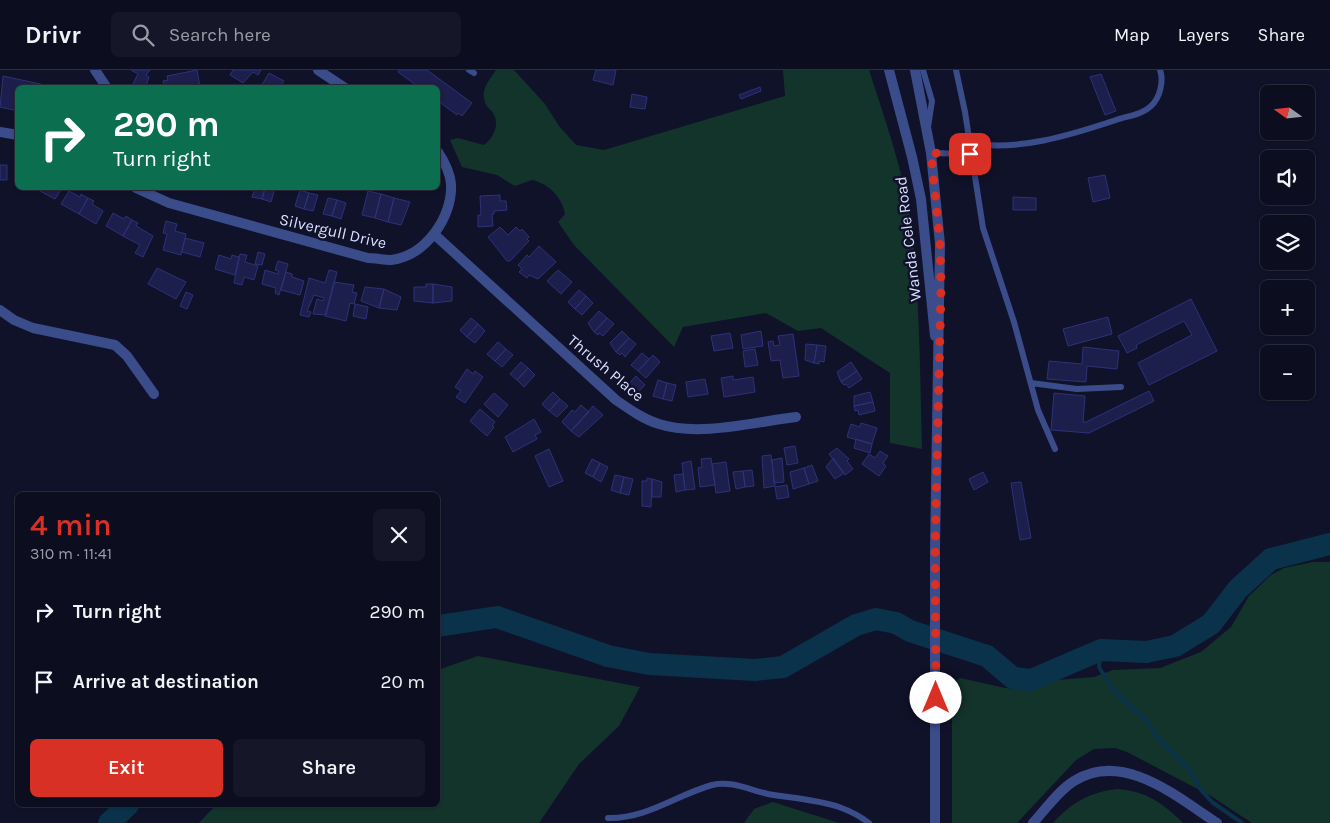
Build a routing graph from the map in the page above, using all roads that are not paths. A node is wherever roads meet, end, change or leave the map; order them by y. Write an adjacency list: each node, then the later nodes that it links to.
1 (95, 70): 8 (street)
2 (318, 70): 9 (street)
3 (889, 70): 20 (street, Wanda Cele Road)
4 (915, 70): 10 (street, Wanda Cele Road)
5 (923, 70): 10 (lane)
6 (956, 70): 13 (lane)
7 (1160, 70): 13 (lane)
8 (105, 85)
9 (340, 85)
10 (927, 130): 14 (street, Wanda Cele Road)
11 (0, 132): 12 (street)
12 (15, 134)
13 (969, 143): 15 (lane)
14 (931, 153): 15 (lane); 20 (street, Wanda Cele Road)
15 (970, 154): 21 (lane)
16 (440, 155): 18 (street)
17 (140, 190): 18 (street, Silvergull Drive)
18 (435, 235): 24 (street, Thrush Place)
19 (0, 310): 23 (street)
20 (938, 346): 28 (street, Wanda Cele Road)
21 (1031, 383): 22 (lane); 25 (lane)
22 (1121, 387)
23 (154, 394)
24 (796, 417)
25 (1055, 449)
26 (608, 818): 27 (lane)
27 (869, 823)
28 (935, 823)
29 (1033, 823): 30 (street)
30 (1217, 823)

